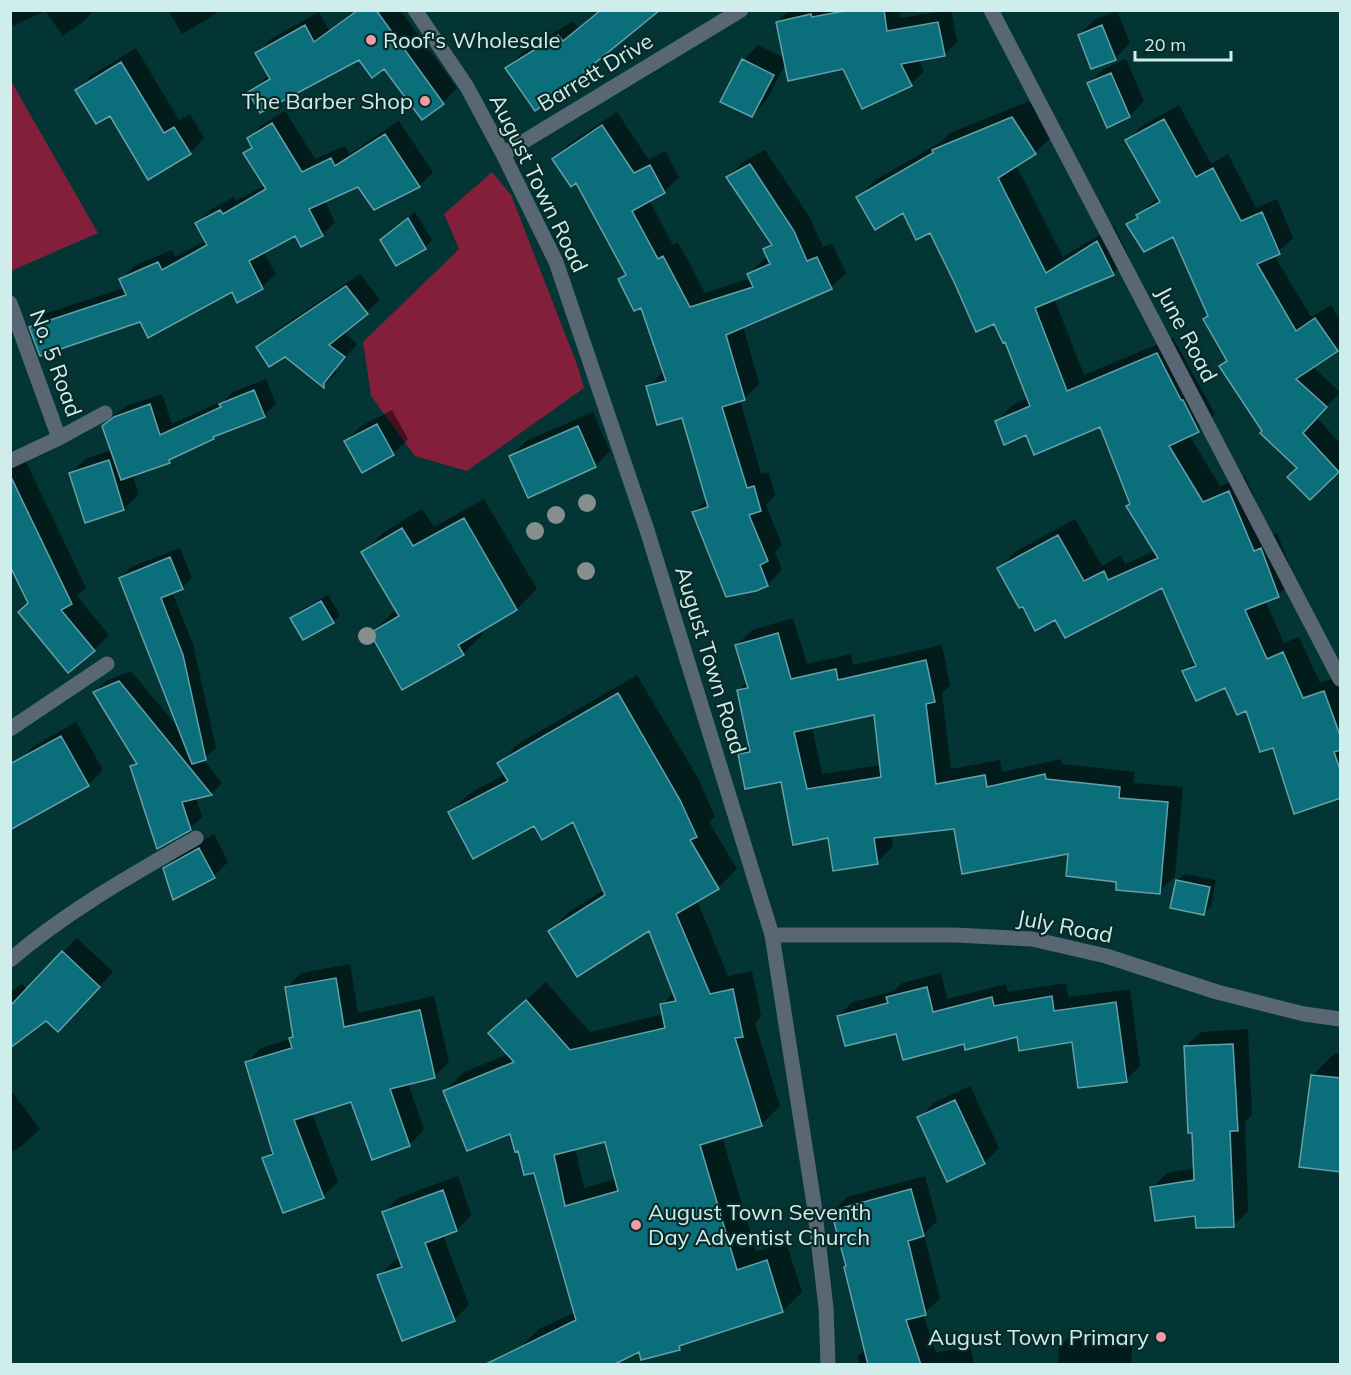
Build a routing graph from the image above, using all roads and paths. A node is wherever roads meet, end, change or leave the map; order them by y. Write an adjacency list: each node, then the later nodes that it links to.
1 (415, 10): 4 (street, August Town Road)
2 (741, 10): 4 (street, Barrett Drive)
3 (991, 10): 10 (street, June Road)
4 (503, 154): 13 (street, August Town Road)
5 (10, 303): 7 (street, No. 5 Road)
6 (105, 413): 7 (street)
7 (59, 438): 8 (street)
8 (10, 461)
9 (107, 664): 11 (street)
10 (1341, 679)
11 (10, 729)
12 (196, 838): 14 (street)
13 (772, 935): 15 (street, July Road); 16 (street, August Town Road)
14 (10, 960)
15 (1341, 1019)
16 (828, 1365)

